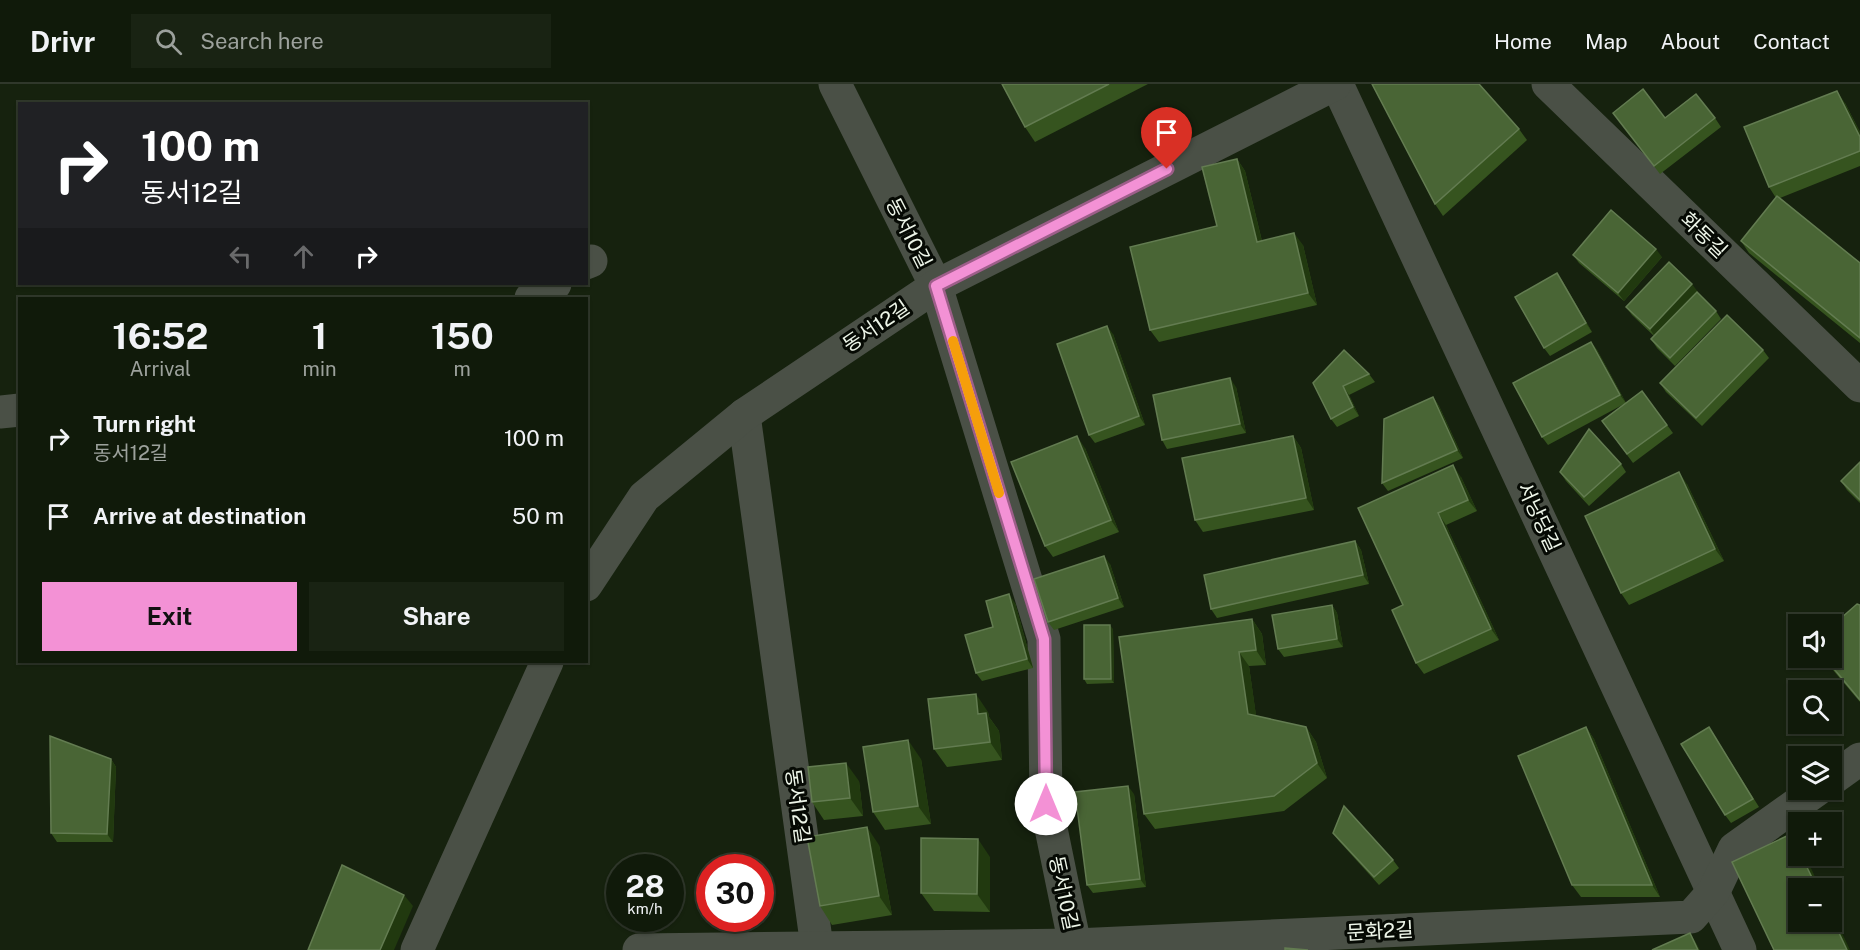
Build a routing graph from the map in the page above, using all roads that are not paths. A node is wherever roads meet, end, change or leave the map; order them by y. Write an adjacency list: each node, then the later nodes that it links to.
1 (835, 84): 5 (street, 동서10길)
2 (1336, 84): 5 (street, 동서12길); 16 (street, 서낭당길)
3 (1548, 84): 7 (street, 화동길)
4 (553, 285): 6 (street)
5 (936, 286): 10 (street, 동서12길); 18 (street, 동서10길)
6 (533, 297)
7 (1860, 386)
8 (18, 410): 9 (street)
9 (0, 412)
10 (744, 415): 11 (street, 동서12길); 17 (street, 동서12길)
11 (588, 582)
12 (547, 663): 19 (street)
13 (1860, 759): 14 (street)
14 (1842, 772)
15 (1803, 800): 16 (street, 문화2길)
16 (1714, 891): 18 (street, 문화2길); 21 (street, 서낭당길)
17 (817, 947): 18 (street, 문화2길); 20 (street, 문화2길)
18 (1075, 947)
19 (417, 950)
20 (639, 950)
21 (1740, 950)

